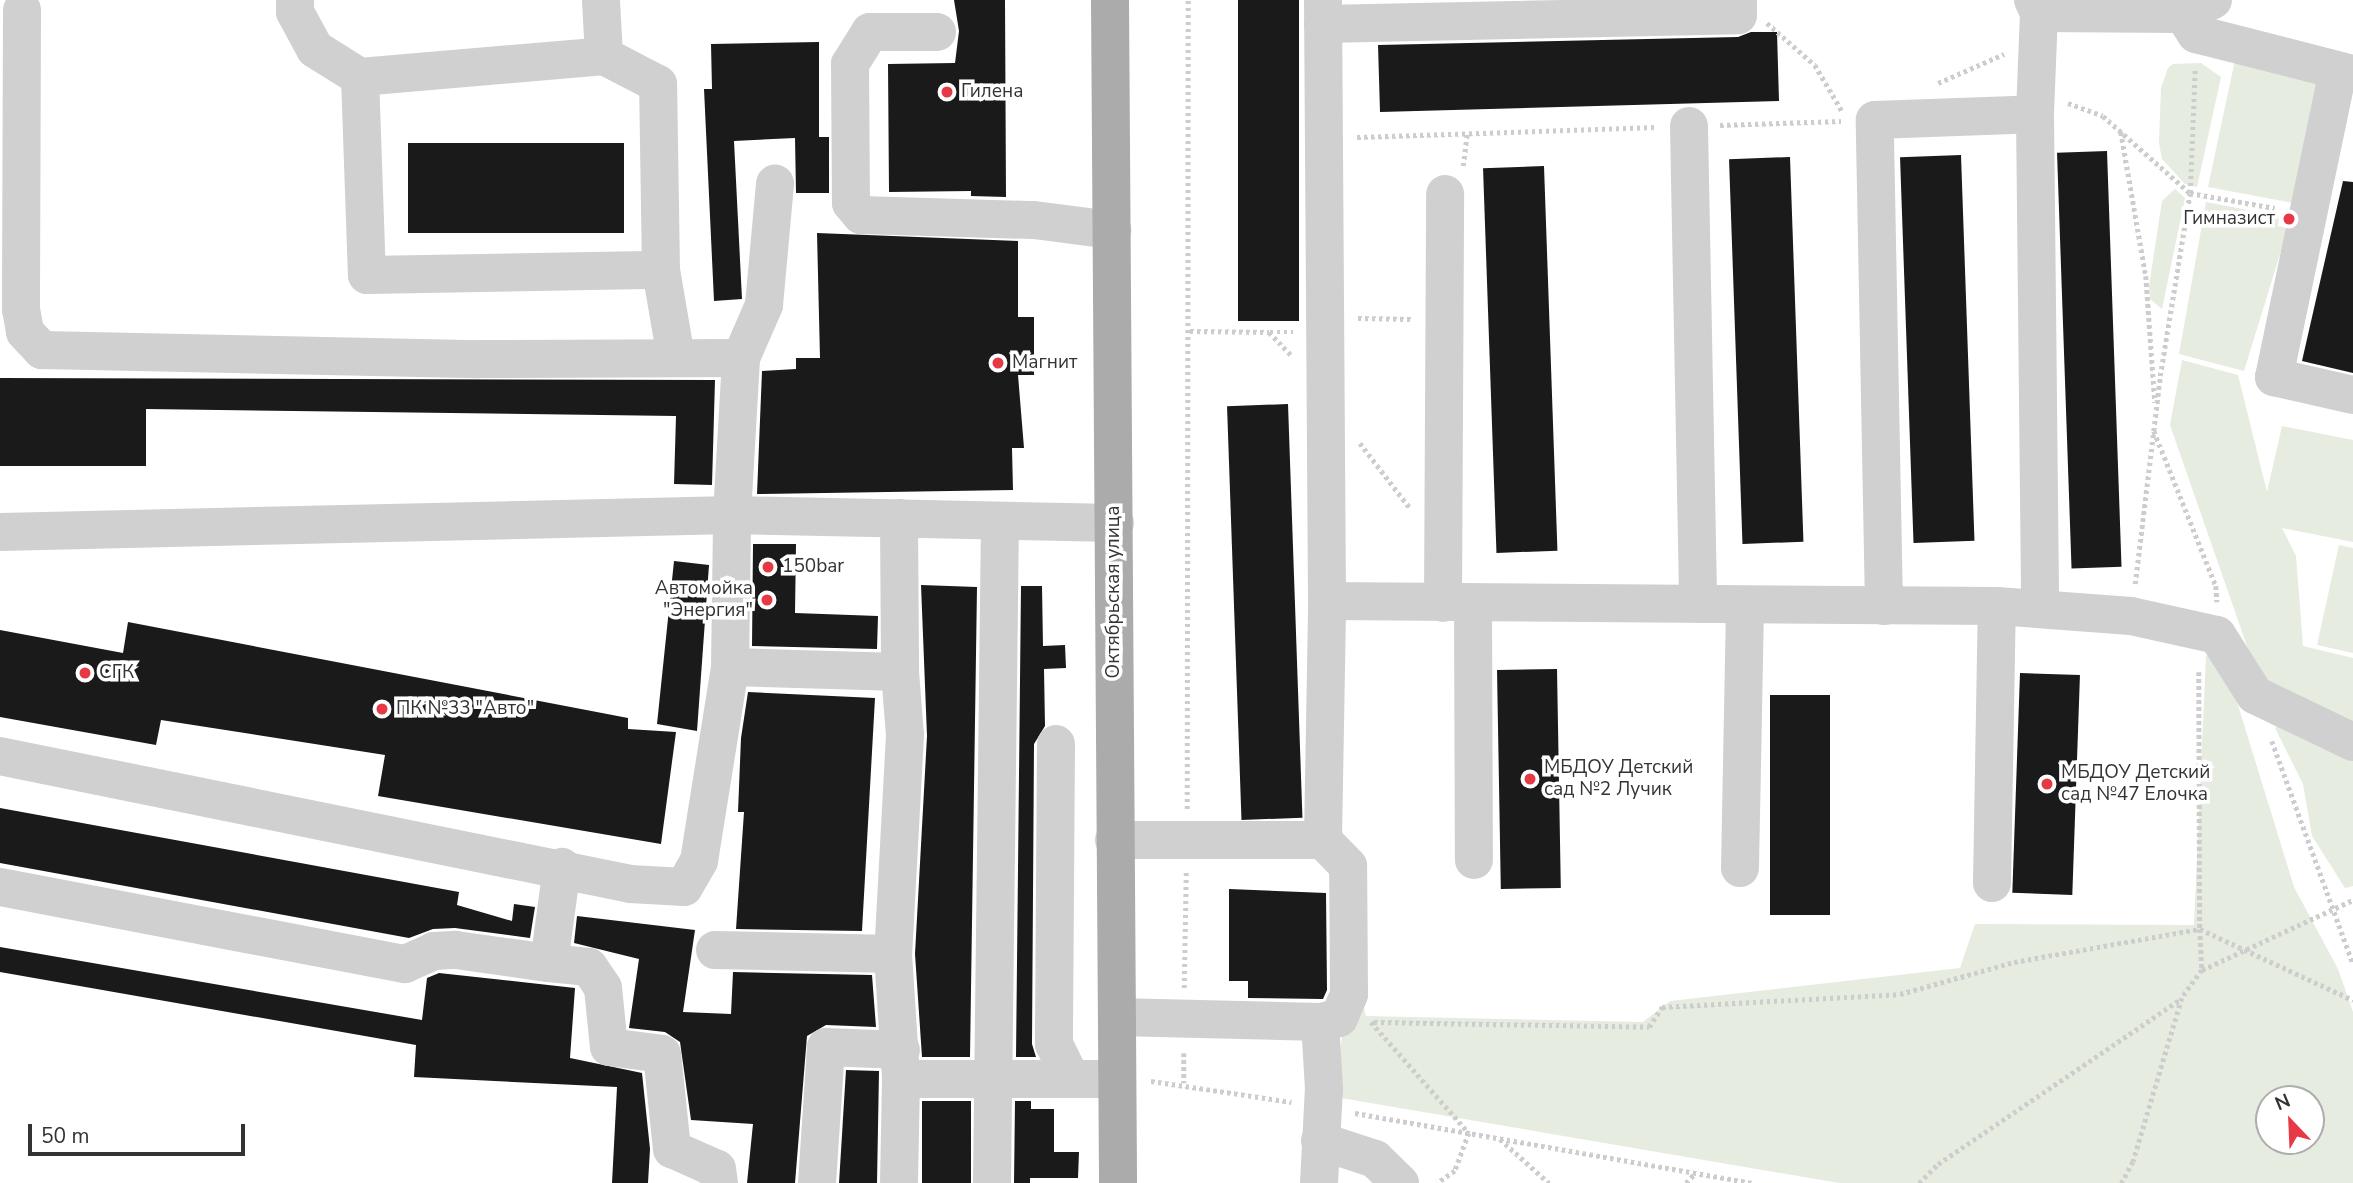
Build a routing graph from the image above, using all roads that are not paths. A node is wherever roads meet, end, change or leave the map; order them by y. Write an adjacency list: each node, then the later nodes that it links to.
1 (295, 0): 12 (lane)
2 (601, 0): 10 (lane)
3 (1110, 0): 17 (main road, Октябрьская улица)
4 (1738, 7): 6 (lane)
5 (22, 10): 19 (lane)
6 (1323, 12): 27 (lane)
7 (2194, 12): 8 (lane); 11 (lane)
8 (2036, 18): 13 (lane)
9 (937, 32): 17 (lane)
10 (604, 56): 12 (lane); 18 (lane)
11 (2346, 73): 21 (lane)
12 (360, 77): 18 (lane)
13 (2035, 103): 31 (lane); 33 (lane)
14 (1689, 126): 29 (lane)
15 (775, 183): 20 (lane)
16 (1445, 194): 28 (lane)
17 (1112, 230): 25 (main road, Октябрьская улица)
18 (662, 270): 19 (lane)
19 (676, 358): 20 (lane)
20 (741, 358): 22 (lane)
21 (2353, 395)
22 (732, 515): 23 (lane); 26 (lane); 34 (lane)
23 (899, 518): 24 (lane); 35 (lane)
24 (999, 520): 25 (lane); 52 (lane)
25 (1115, 523): 40 (main road, Октябрьская улица)
26 (0, 532)
27 (1327, 601): 28 (lane); 39 (lane)
28 (1458, 603): 29 (lane); 41 (lane)
29 (1698, 604): 30 (lane)
30 (1745, 605): 31 (lane); 43 (lane)
31 (1884, 606): 32 (lane)
32 (1997, 606): 33 (lane); 44 (lane)
33 (2040, 609): 36 (lane)
34 (730, 667): 35 (lane); 42 (lane)
35 (900, 672): 47 (lane)
36 (2353, 742)
37 (1055, 744): 53 (lane)
38 (0, 756): 42 (lane)
39 (1323, 840): 40 (lane); 50 (lane)
40 (1114, 841): 49 (main road, Октябрьская улица)
41 (1474, 860)
42 (562, 867): 48 (lane)
43 (1740, 868)
44 (1992, 884)
45 (0, 887): 48 (lane)
46 (715, 950): 47 (lane)
47 (894, 954): 51 (lane)
48 (549, 963): 56 (lane)
49 (1116, 1017): 50 (lane); 54 (main road, Октябрьская улица)
50 (1343, 1020): 55 (lane)
51 (901, 1064): 52 (lane); 57 (lane); 58 (lane)
52 (996, 1079): 53 (lane); 59 (lane)
53 (1071, 1079): 54 (lane)
54 (1116, 1079): 60 (main road, Октябрьская улица)
55 (1321, 1124): 61 (lane); 62 (lane)
56 (719, 1183)
57 (817, 1183)
58 (899, 1183)
59 (992, 1183)
60 (1118, 1183)
61 (1319, 1183)
62 (1400, 1183)

